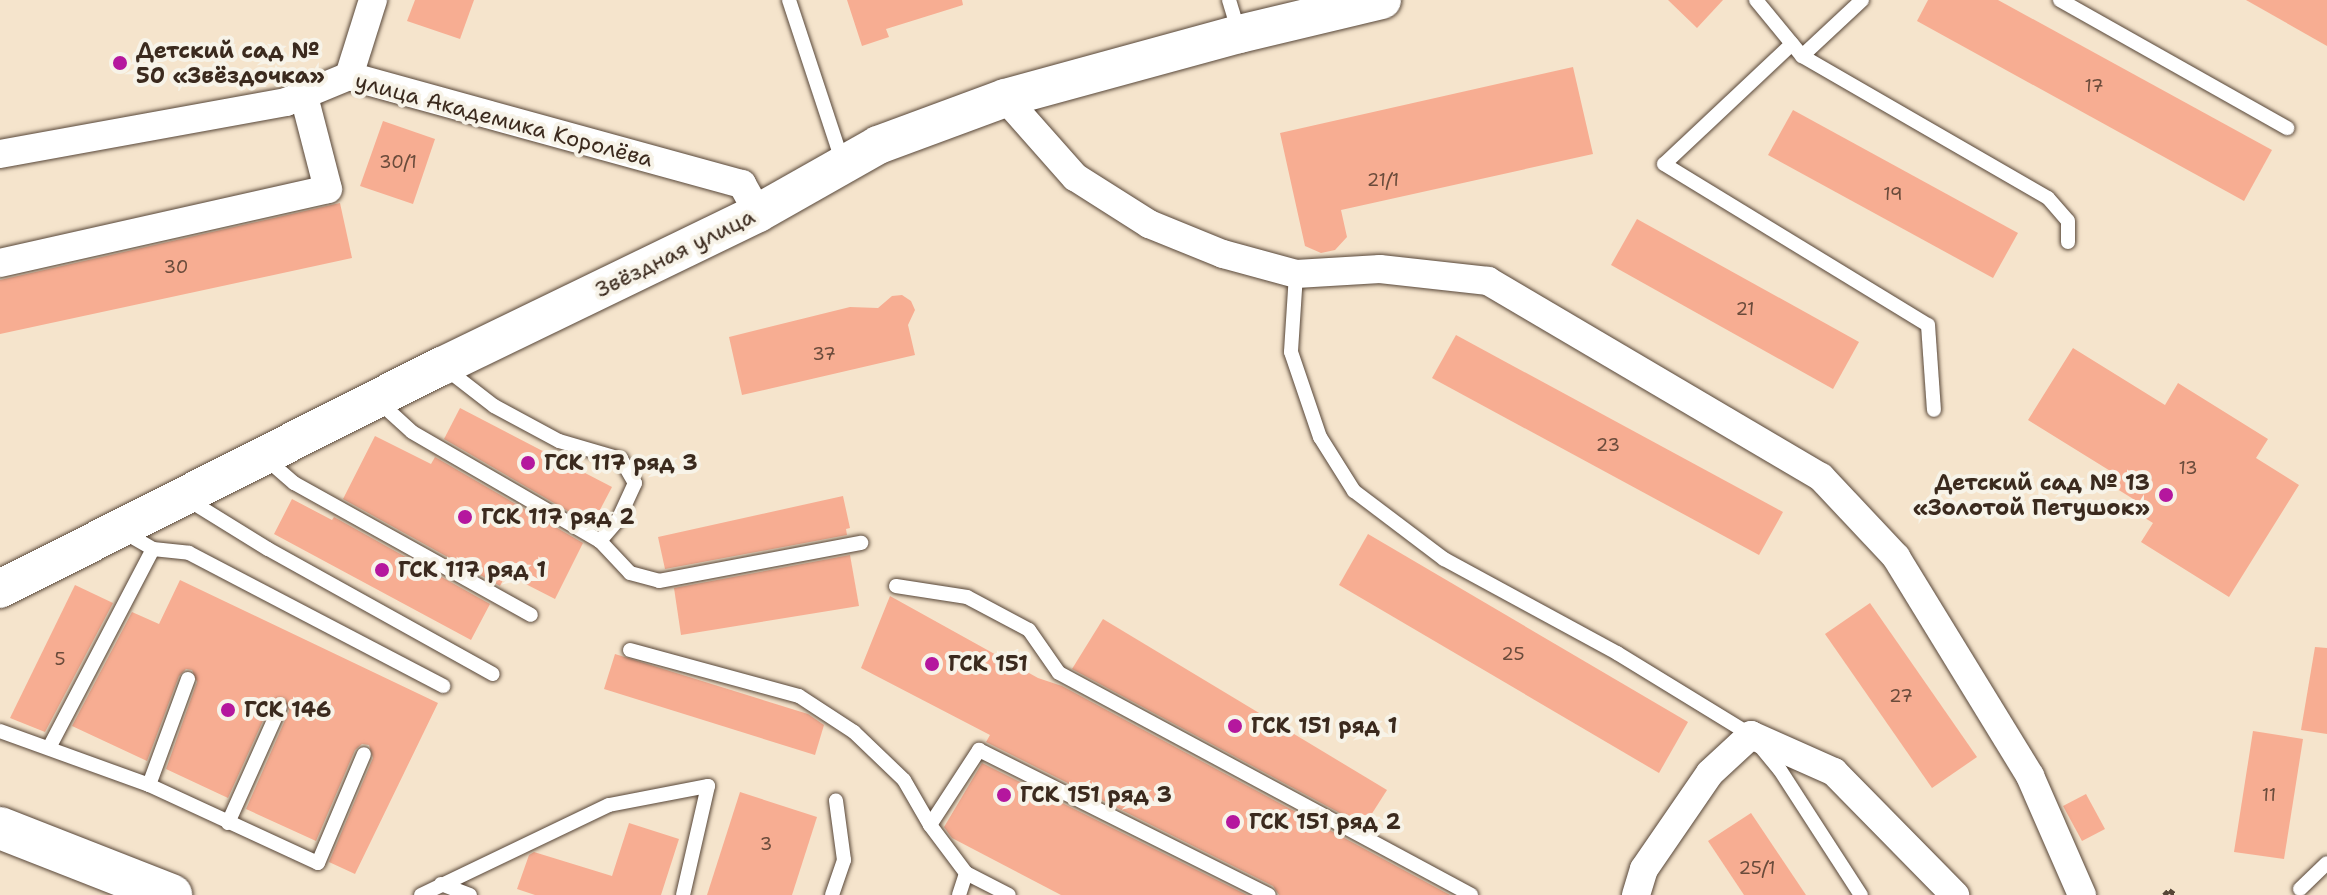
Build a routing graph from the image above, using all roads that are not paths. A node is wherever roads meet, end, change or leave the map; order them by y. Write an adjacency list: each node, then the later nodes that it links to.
1 (373, 0): 10 (street)
2 (789, 0): 15 (lane)
3 (1382, 0): 7 (street, Звёздная улица)
4 (1756, 0): 8 (lane)
5 (1862, 0): 9 (lane)
6 (2060, 0): 13 (lane)
7 (1234, 17): 12 (street, Звёздная улица)
8 (1792, 44): 9 (lane); 22 (lane)
9 (1802, 56): 17 (lane)
10 (349, 76): 11 (street, улица Академика Королёва); 16 (street, улица Академика Королёва)
11 (303, 92): 14 (street, улица Академика Королёва); 18 (street)
12 (1005, 98): 15 (street, Звёздная улица); 19 (street)
13 (2287, 128)
14 (0, 154)
15 (843, 163): 16 (street, Звёздная улица)
16 (758, 213): 20 (street, Звёздная улица)
17 (2068, 242)
18 (0, 263)
19 (1296, 274): 38 (lane); 62 (street)
20 (442, 366): 21 (street, Звёздная улица); 26 (lane)
21 (376, 399): 23 (street, Звёздная улица); 26 (lane)
22 (1934, 410)
23 (264, 456): 24 (street, Звёздная улица); 31 (lane)
24 (183, 497): 25 (street, Звёздная улица); 33 (lane)
25 (118, 529): 28 (lane); 30 (street, Звёздная улица)
26 (600, 541): 27 (lane)
27 (861, 543)
28 (153, 549): 35 (lane); 39 (lane)
29 (896, 586): 58 (lane)
30 (0, 589)
31 (531, 615)
32 (630, 650): 44 (lane)
33 (493, 674)
34 (188, 679): 41 (lane)
35 (443, 686)
36 (280, 707): 43 (lane)
37 (0, 731): 39 (lane)
38 (1751, 735): 59 (street); 60 (lane); 61 (street)
39 (50, 746): 41 (lane)
40 (364, 754): 43 (lane)
41 (149, 785): 43 (lane)
42 (836, 801): 54 (lane)
43 (228, 823)
44 (930, 825): 47 (lane); 57 (lane)
45 (0, 828): 50 (main road)
46 (2327, 863): 49 (lane)
47 (966, 873): 55 (lane); 56 (lane)
48 (441, 884): 51 (lane); 52 (lane); 53 (lane)
49 (2300, 889)
50 (171, 895)
51 (421, 895)
52 (470, 895)
53 (683, 895)
54 (832, 895)
55 (959, 895)
56 (1009, 895)
57 (1269, 895)
58 (1471, 895)
59 (1636, 895)
60 (1861, 895)
61 (1955, 895)
62 (2082, 895)

